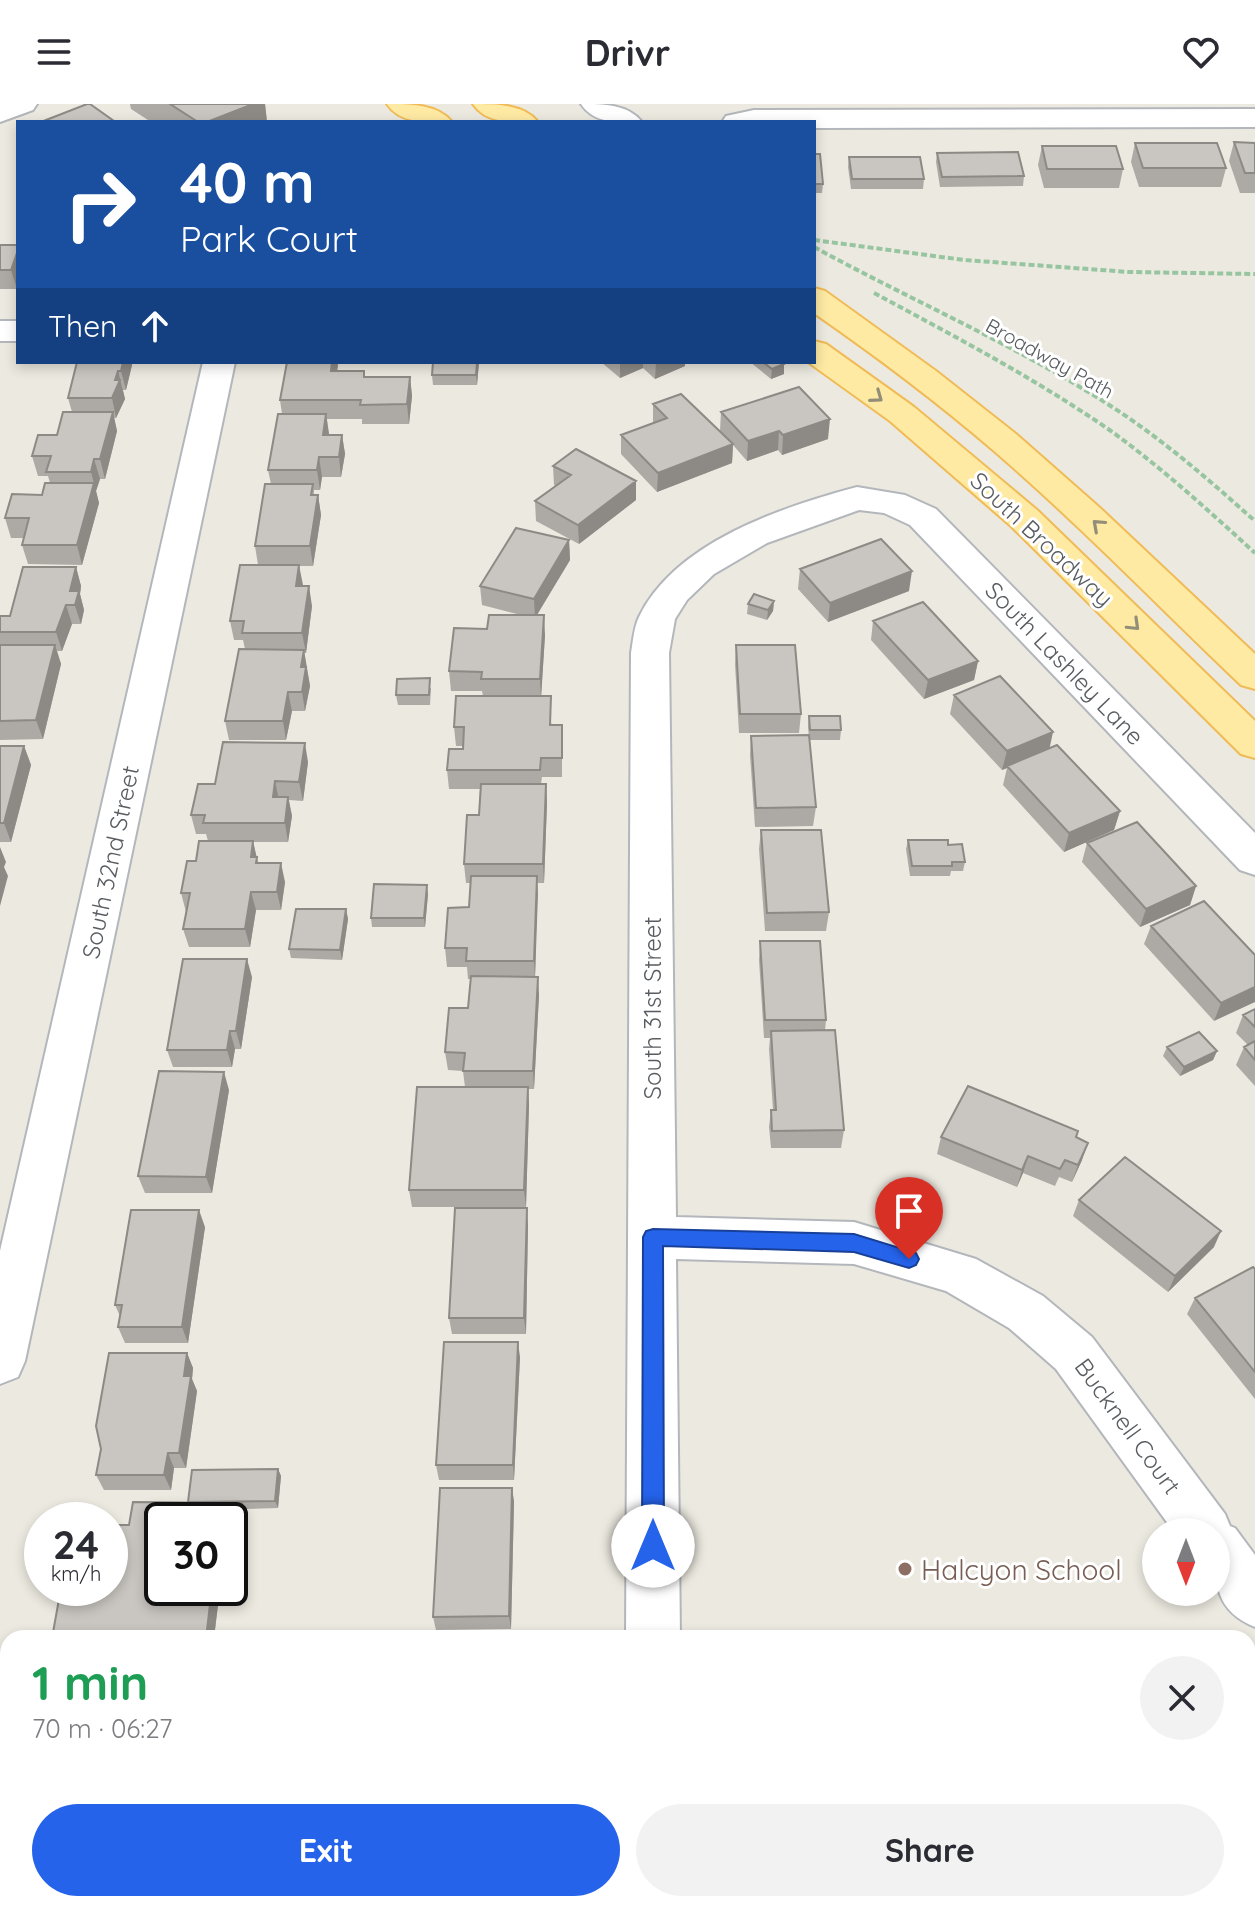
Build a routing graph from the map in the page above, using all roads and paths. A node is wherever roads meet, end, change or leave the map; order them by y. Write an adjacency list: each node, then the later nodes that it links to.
1 (23, 104): 6 (street)
2 (401, 104): 8 (main road)
3 (487, 104): 9 (main road)
4 (595, 104): 10 (street)
5 (908, 111): 7 (street); 11 (street)
6 (0, 113)
7 (1255, 118)
8 (434, 120)
9 (520, 120)
10 (624, 120)
11 (748, 120)
12 (816, 240): 14 (path)
13 (816, 248): 20 (path, Broadway Path)
14 (1255, 274)
15 (872, 292): 21 (path)
16 (816, 299): 22 (main road, South Broadway, one-way to 16)
17 (816, 352): 23 (main road, South Broadway, one-way to 23)
18 (219, 364): 26 (street, South 32nd Street)
19 (857, 498): 24 (street, South Lashley Lane); 25 (street, South 31st Street)
20 (1255, 521)
21 (1255, 553)
22 (1255, 676)
23 (1255, 744)
24 (1255, 859)
25 (653, 1237): 27 (street, Bucknell Court); 30 (street, South 31st Street)
26 (0, 1361)
27 (1196, 1518)
28 (1230, 1565): 29 (street)
29 (1255, 1600)
30 (653, 1630)

